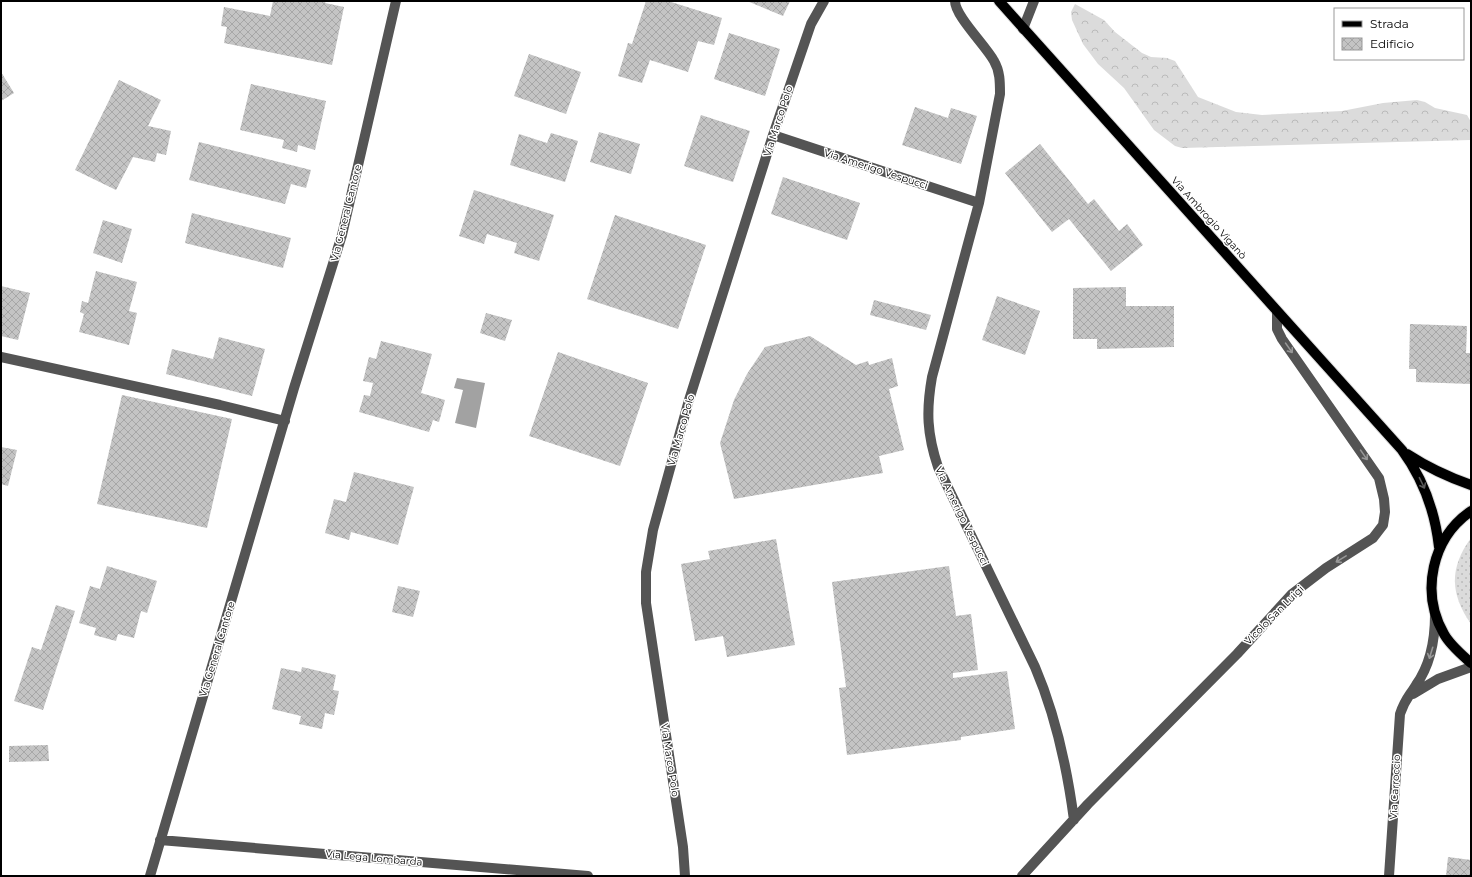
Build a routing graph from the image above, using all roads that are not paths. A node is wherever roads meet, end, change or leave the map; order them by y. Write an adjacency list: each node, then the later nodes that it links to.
1 (396, 1): 11 (street, Via General Cantore)
2 (824, 1): 7 (street, Via Marco Polo)
3 (955, 1): 8 (street, Via Amerigo Vespucci)
4 (998, 1): 6 (main road, Via Ambrogio Viganò)
5 (1034, 1): 6 (street)
6 (1024, 29): 9 (main road, Via Ambrogio Viganò)
7 (773, 135): 8 (street, Via Amerigo Vespucci); 24 (street, Via Marco Polo)
8 (979, 203): 20 (street, Via Amerigo Vespucci)
9 (1277, 313): 12 (main road, Via Ambrogio Viganò); 20 (street, Vicolo San Luigi, one-way to 20)
10 (1, 357): 11 (street)
11 (285, 421): 21 (street, Via General Cantore)
12 (1402, 450): 13 (main road, Via Ambrogio Viganò); 15 (main road, Via Ambrogio Viganò, one-way to 15)
13 (1471, 485)
14 (1471, 511): 15 (main road, Via Ambrogio Viganò)
15 (1439, 547): 16 (main road, Via Ambrogio Viganò)
16 (1435, 615): 17 (main road, Via Ambrogio Viganò); 19 (street, Via Carroccio, one-way to 19)
17 (1471, 663)
18 (1471, 667): 19 (street)
19 (1404, 699): 26 (street, Via Carroccio)
20 (1074, 820): 25 (street, Vicolo San Luigi)
21 (160, 840): 22 (street, Via General Cantore); 23 (street, Via Lega Lombarda)
22 (150, 876)
23 (588, 876)
24 (685, 876)
25 (1022, 876)
26 (1389, 876)

